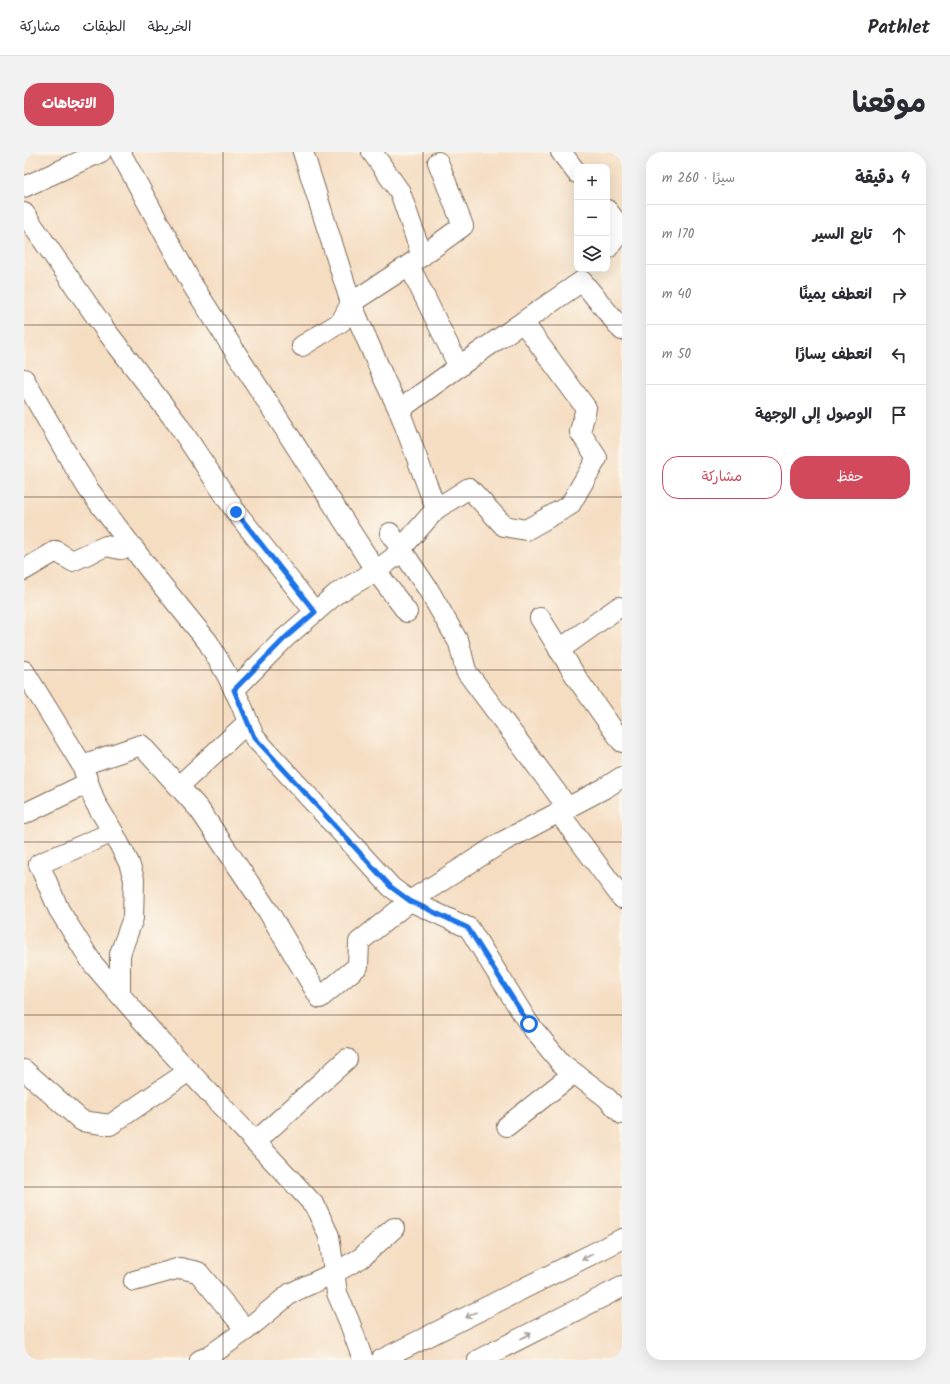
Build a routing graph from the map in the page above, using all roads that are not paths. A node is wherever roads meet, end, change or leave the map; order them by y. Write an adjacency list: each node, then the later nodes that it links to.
1 (101, 152): 8 (street)
2 (120, 152): 26 (street)
3 (302, 152): 15 (street)
4 (372, 152): 13 (street)
5 (561, 152): 7 (street)
6 (438, 162): 13 (street)
7 (574, 169)
8 (24, 187)
9 (24, 213): 28 (street)
10 (610, 214): 11 (street)
11 (622, 230): 12 (street)
12 (610, 245)
13 (416, 260): 15 (street); 19 (street)
14 (587, 275): 16 (street); 17 (street)
15 (351, 303): 18 (street); 21 (street)
16 (522, 322): 19 (street); 22 (street)
17 (622, 330)
18 (302, 346)
19 (459, 367): 21 (street)
20 (24, 379): 24 (street)
21 (399, 410): 22 (street)
22 (436, 509): 23 (street)
23 (395, 541): 26 (street); 39 (street)
24 (133, 547): 25 (street); 33 (street)
25 (24, 570)
26 (376, 571): 28 (street); 29 (street)
27 (619, 607): 31 (street)
28 (315, 612): 33 (street)
29 (407, 612)
30 (540, 618): 31 (street)
31 (559, 650): 35 (street)
32 (24, 671): 36 (street)
33 (234, 690): 34 (street)
34 (248, 722): 38 (street); 43 (street)
35 (622, 742)
36 (85, 774): 38 (street); 40 (street); 41 (street)
37 (622, 777): 39 (street)
38 (179, 786): 43 (street)
39 (563, 810): 42 (street); 43 (street)
40 (24, 814)
41 (113, 832): 44 (street); 44 (street)
42 (622, 898)
43 (410, 901): 48 (street)
44 (120, 994): 47 (street)
45 (347, 1059): 51 (street)
46 (24, 1070): 47 (street)
47 (189, 1071): 51 (street)
48 (574, 1073): 49 (street); 50 (street)
49 (622, 1114)
50 (506, 1126)
51 (255, 1142): 54 (street)
52 (394, 1228): 54 (street)
53 (622, 1239): 61 (street, one-way to 61)
54 (334, 1273): 57 (street); 60 (street)
55 (134, 1281): 57 (street)
56 (622, 1287): 58 (street, one-way to 56)
57 (246, 1330): 59 (street)
58 (499, 1355): 62 (street)
59 (200, 1360)
60 (363, 1360)
61 (381, 1360)
62 (478, 1360)

